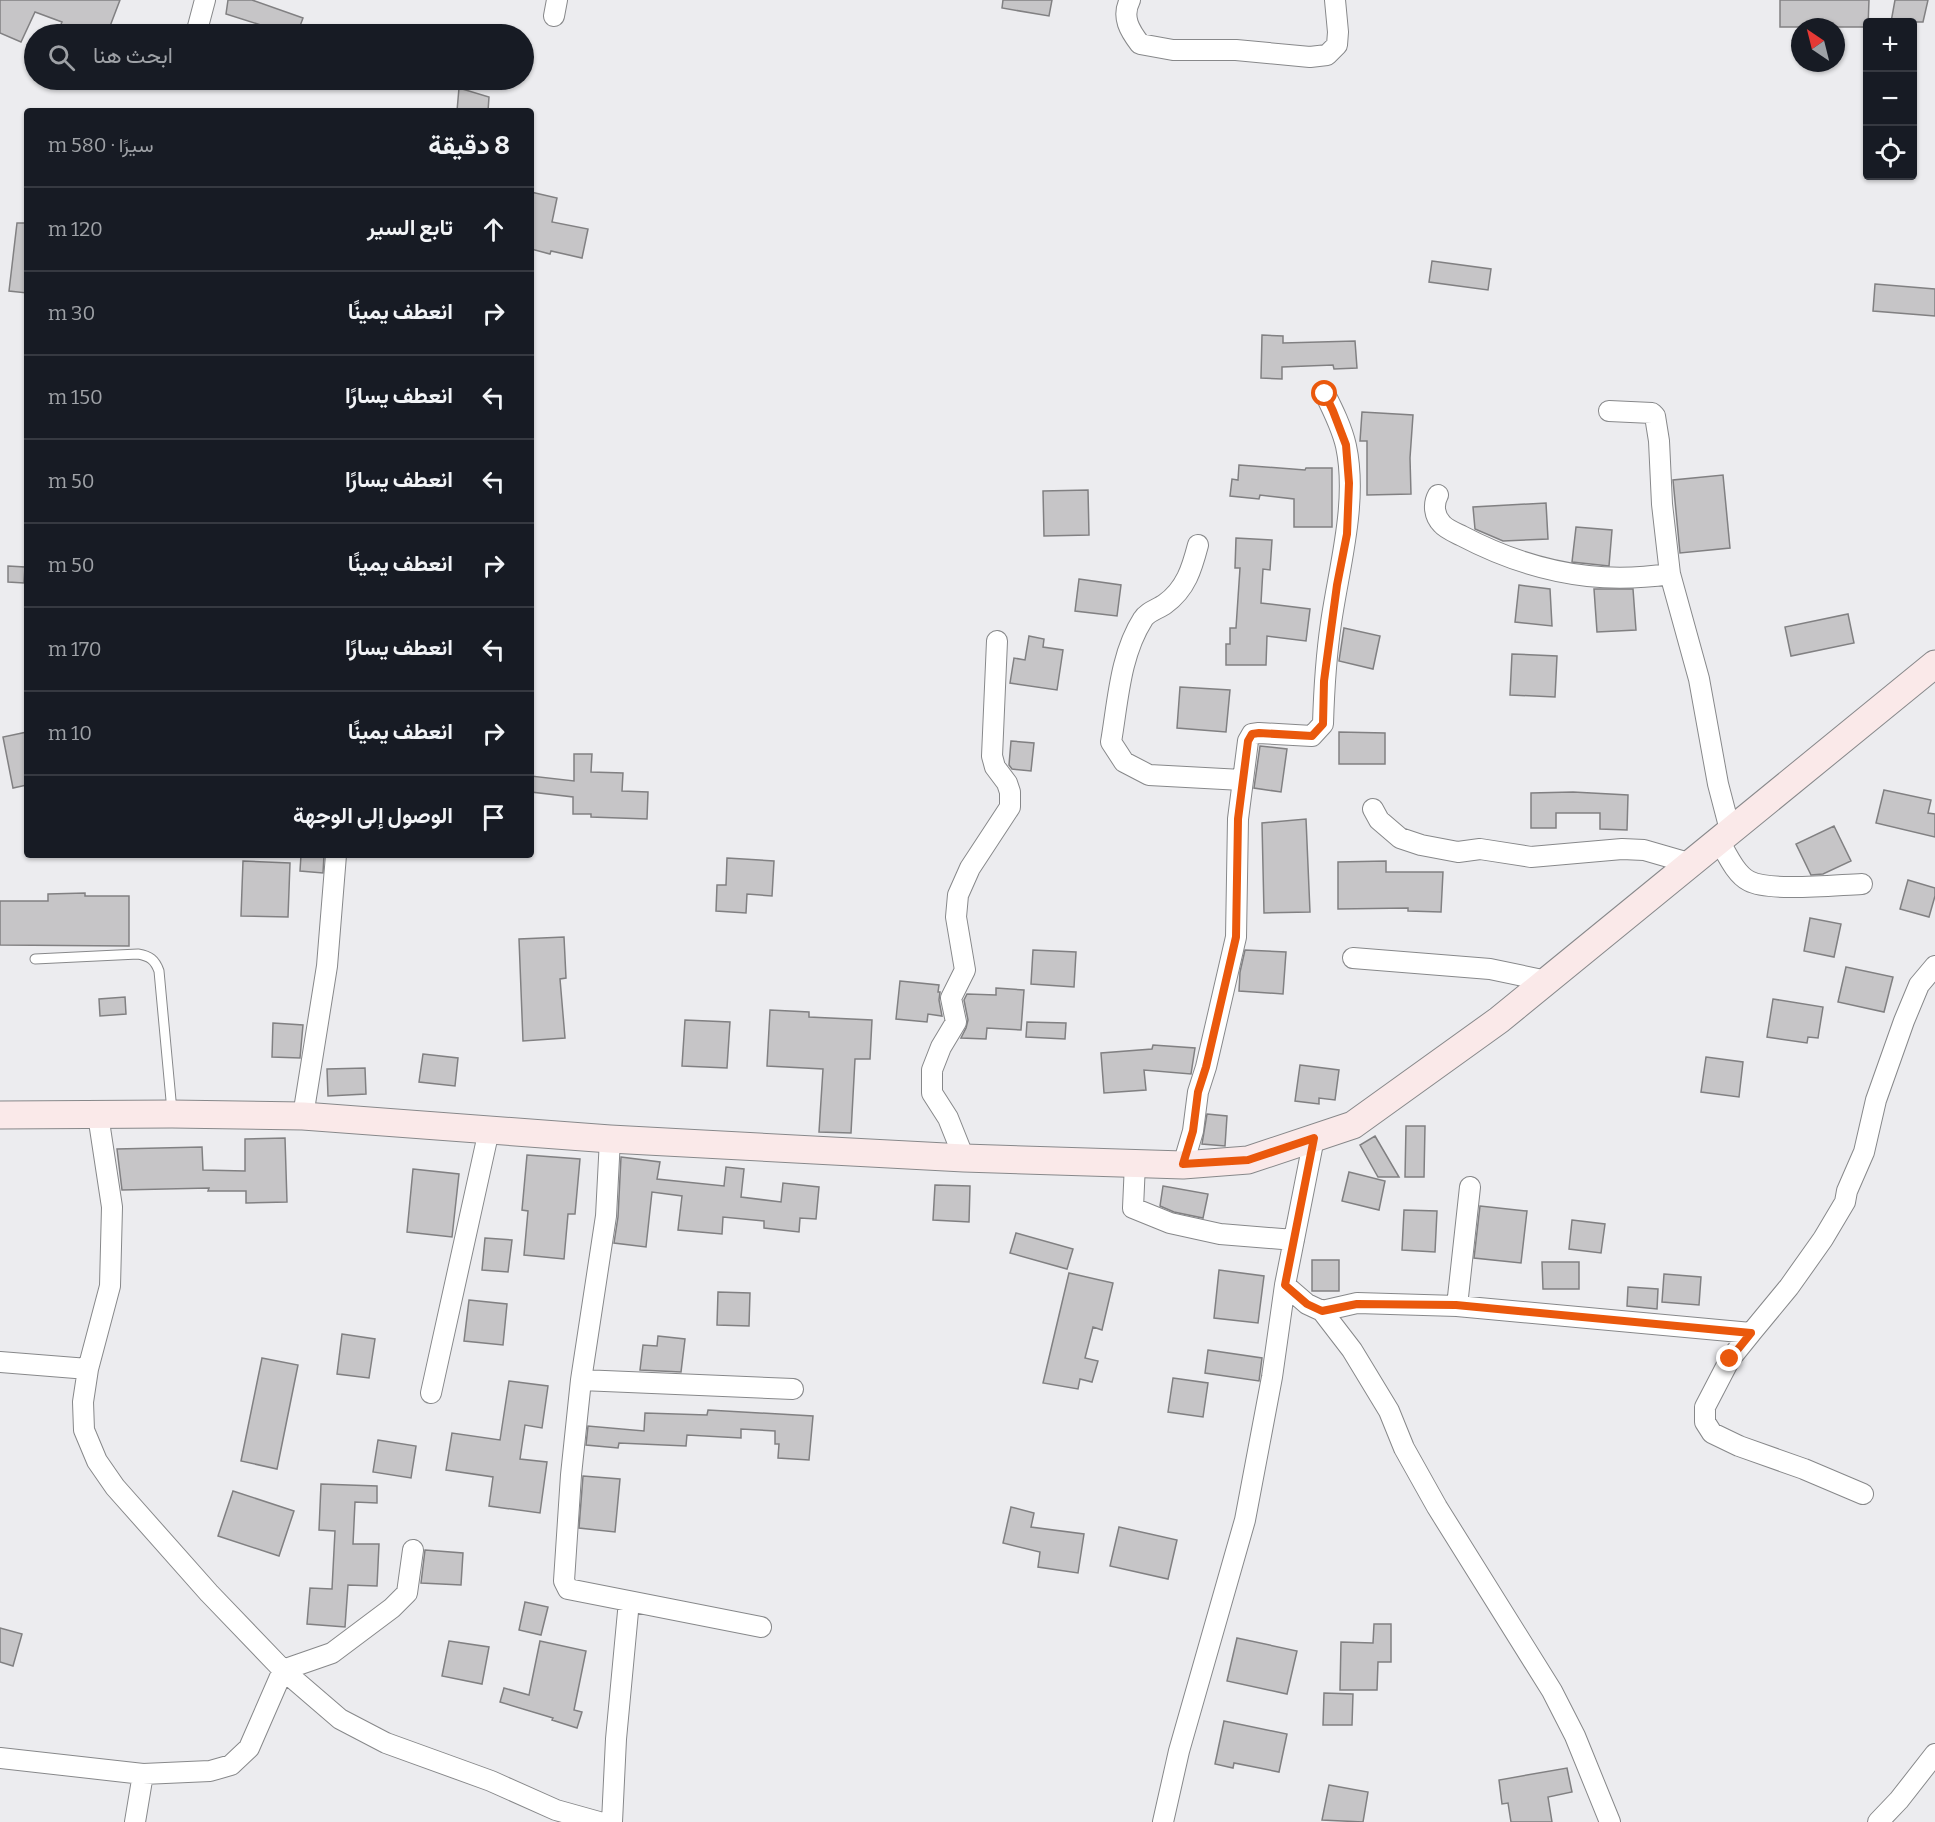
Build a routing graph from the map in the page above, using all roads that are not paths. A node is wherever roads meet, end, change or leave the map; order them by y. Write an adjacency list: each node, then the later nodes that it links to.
1 (205, 0): 4 (street)
2 (1130, 0): 3 (street)
3 (1335, 0)
4 (199, 24)
5 (1325, 394): 12 (street)
6 (1609, 411): 9 (street)
7 (1438, 495): 9 (street)
8 (1198, 545): 12 (street)
9 (1670, 574): 14 (street)
10 (997, 641): 29 (street)
11 (1935, 664): 14 (street)
12 (1242, 780): 31 (street)
13 (1373, 809): 16 (street)
14 (1724, 835): 16 (street); 17 (street)
15 (336, 858): 25 (street)
16 (1689, 863): 21 (street)
17 (1862, 884)
18 (1353, 958): 21 (street)
19 (34, 959): 22 (lane)
20 (1935, 966): 37 (street)
21 (1547, 981): 27 (street)
22 (172, 1113): 23 (street); 25 (street)
23 (98, 1114): 24 (street); 39 (street)
24 (0, 1115)
25 (303, 1116): 26 (street)
26 (489, 1130): 28 (street); 42 (street)
27 (1314, 1138): 31 (street); 33 (street)
28 (610, 1139): 29 (street); 40 (street)
29 (964, 1158): 30 (street)
30 (1135, 1163): 31 (street); 33 (street)
31 (1183, 1164)
32 (1470, 1187): 35 (street)
33 (1294, 1240): 34 (street)
34 (1285, 1285): 36 (street); 54 (street)
35 (1456, 1305): 36 (street); 37 (street)
36 (1322, 1311): 55 (street)
37 (1751, 1333): 43 (street)
38 (0, 1362): 39 (street)
39 (88, 1369): 47 (street)
40 (580, 1380): 41 (street); 45 (street)
41 (793, 1389)
42 (431, 1393)
43 (1863, 1494)
44 (412, 1550): 47 (street)
45 (629, 1601): 46 (street); 53 (street)
46 (761, 1628)
47 (283, 1670): 50 (street); 52 (street)
48 (1935, 1754): 56 (street)
49 (0, 1758): 50 (street)
50 (143, 1774): 51 (street)
51 (135, 1822)
52 (599, 1822)
53 (612, 1822)
54 (1163, 1822)
55 (1610, 1822)
56 (1878, 1822)

